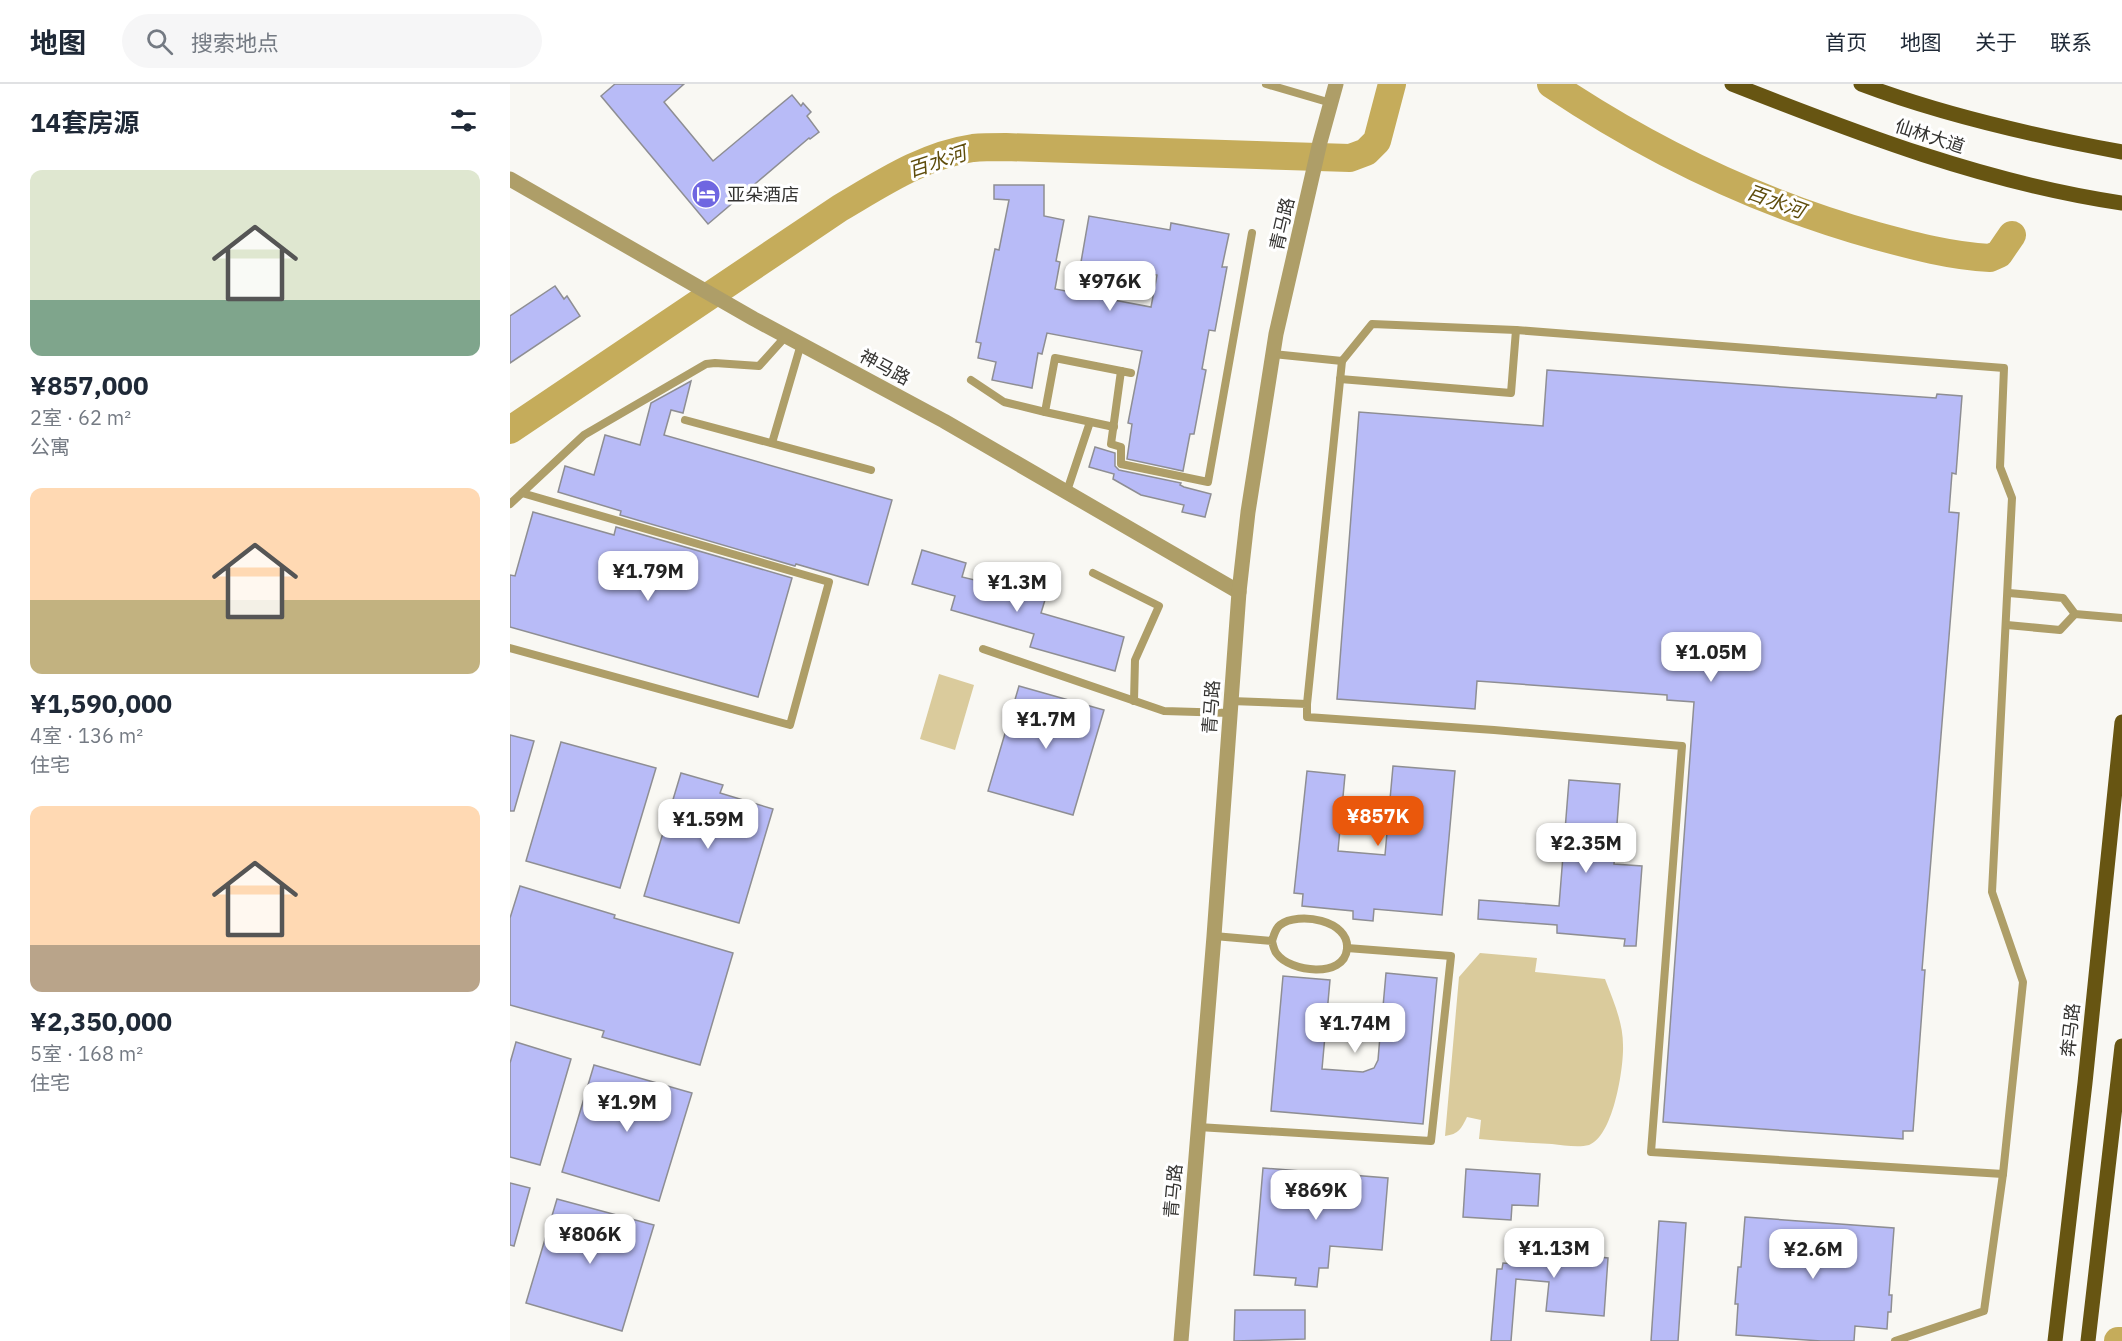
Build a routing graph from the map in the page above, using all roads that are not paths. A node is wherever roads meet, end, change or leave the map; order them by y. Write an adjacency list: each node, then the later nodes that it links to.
1 (1266, 84): 5 (lane)
2 (1336, 84): 5 (street, 青马路)
3 (1732, 84): 8 (main road, 仙林大道)
4 (1861, 84): 6 (main road, 仙林大道)
5 (1331, 103): 13 (street, 青马路)
6 (2122, 152)
7 (510, 179): 11 (street, 神马路)
8 (2122, 203)
9 (1252, 233): 22 (lane)
10 (1515, 330): 14 (lane); 17 (lane); 30 (lane)
11 (786, 336): 12 (street, 神马路); 26 (lane)
12 (801, 344): 23 (lane); 25 (street, 神马路)
13 (1273, 354): 14 (lane); 29 (street, 青马路)
14 (1342, 361): 17 (lane)
15 (1120, 371): 16 (lane); 19 (lane); 22 (lane)
16 (1131, 373)
17 (1340, 379): 37 (lane)
18 (971, 380): 19 (lane)
19 (1045, 412): 21 (lane)
20 (685, 420): 23 (lane)
21 (1090, 422): 22 (lane); 25 (lane)
22 (1114, 427)
23 (772, 443): 24 (lane)
24 (871, 470)
25 (1067, 491): 29 (street, 神马路)
26 (522, 493): 27 (lane); 34 (lane)
27 (510, 504)
28 (1093, 573): 36 (lane)
29 (1239, 592): 38 (street, 青马路)
30 (2009, 593): 31 (lane); 33 (lane)
31 (2075, 614): 32 (lane); 33 (lane)
32 (2122, 618)
33 (2007, 625): 45 (lane)
34 (510, 648)
35 (983, 649): 36 (lane)
36 (1134, 701): 38 (lane)
37 (1307, 704): 38 (lane); 45 (lane)
38 (1231, 707): 40 (street, 青马路)
39 (2122, 722): 47 (main road, 奔马路)
40 (1214, 936): 41 (lane); 44 (street, 青马路)
41 (1272, 941): 42 (lane); 42 (lane)
42 (1347, 948): 44 (lane)
43 (2122, 1046): 46 (main road)
44 (1198, 1127): 48 (street, 青马路)
45 (2003, 1174): 49 (lane)
46 (2089, 1334)
47 (2055, 1335)
48 (1180, 1341)
49 (1895, 1341)

